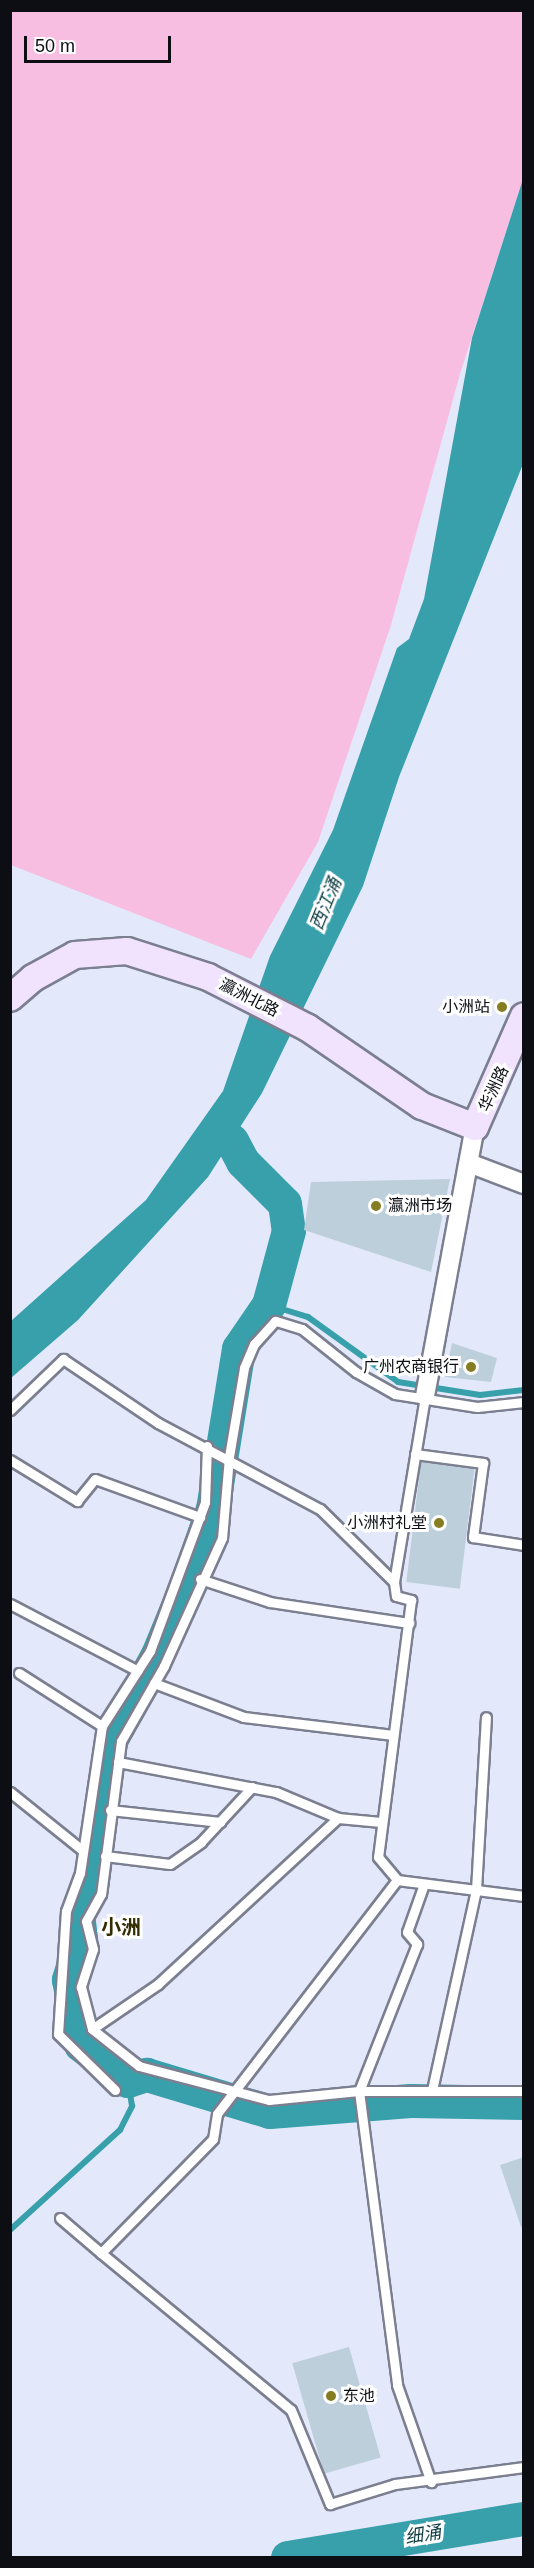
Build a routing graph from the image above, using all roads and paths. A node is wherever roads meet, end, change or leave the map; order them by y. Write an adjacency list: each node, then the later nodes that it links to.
1 (10, 998): 3 (main road, 瀛洲北路)
2 (524, 1016): 3 (main road, 华洲路)
3 (475, 1127): 4 (street)
4 (469, 1163): 5 (street); 6 (street)
5 (524, 1184)
6 (425, 1396): 7 (lane); 10 (lane); 11 (lane)
7 (524, 1402)
8 (10, 1410): 9 (lane)
9 (207, 1446): 11 (lane); 13 (lane)
10 (414, 1454): 14 (lane); 16 (lane)
11 (229, 1457): 15 (lane); 16 (lane)
12 (10, 1460): 13 (lane)
13 (200, 1517): 19 (lane)
14 (524, 1545)
15 (200, 1580): 18 (lane); 21 (lane)
16 (394, 1581): 18 (lane)
17 (10, 1604): 19 (lane)
18 (409, 1623): 24 (lane)
19 (138, 1671): 23 (lane)
20 (19, 1673): 23 (lane)
21 (154, 1683): 24 (lane); 25 (lane)
22 (486, 1717): 36 (lane)
23 (102, 1726): 32 (lane)
24 (393, 1735): 31 (lane)
25 (118, 1762): 26 (lane); 28 (lane)
26 (252, 1787): 29 (lane); 30 (lane)
27 (10, 1792): 32 (lane)
28 (110, 1810): 30 (lane); 33 (lane)
29 (338, 1818): 31 (lane); 38 (lane)
30 (220, 1822): 33 (lane)
31 (381, 1822): 34 (lane)
32 (81, 1849): 40 (lane)
33 (105, 1856): 38 (lane)
34 (397, 1880): 35 (lane); 39 (lane)
35 (424, 1884): 36 (lane); 42 (lane)
36 (476, 1890): 37 (lane); 41 (lane)
37 (524, 1896)
38 (92, 2029): 39 (lane)
39 (236, 2089): 42 (lane); 45 (lane)
40 (115, 2090)
41 (432, 2090): 42 (lane); 43 (lane)
42 (359, 2091): 47 (lane)
43 (524, 2091)
44 (60, 2218): 45 (lane)
45 (101, 2253): 47 (lane)
46 (524, 2467): 47 (lane)
47 (431, 2482)

